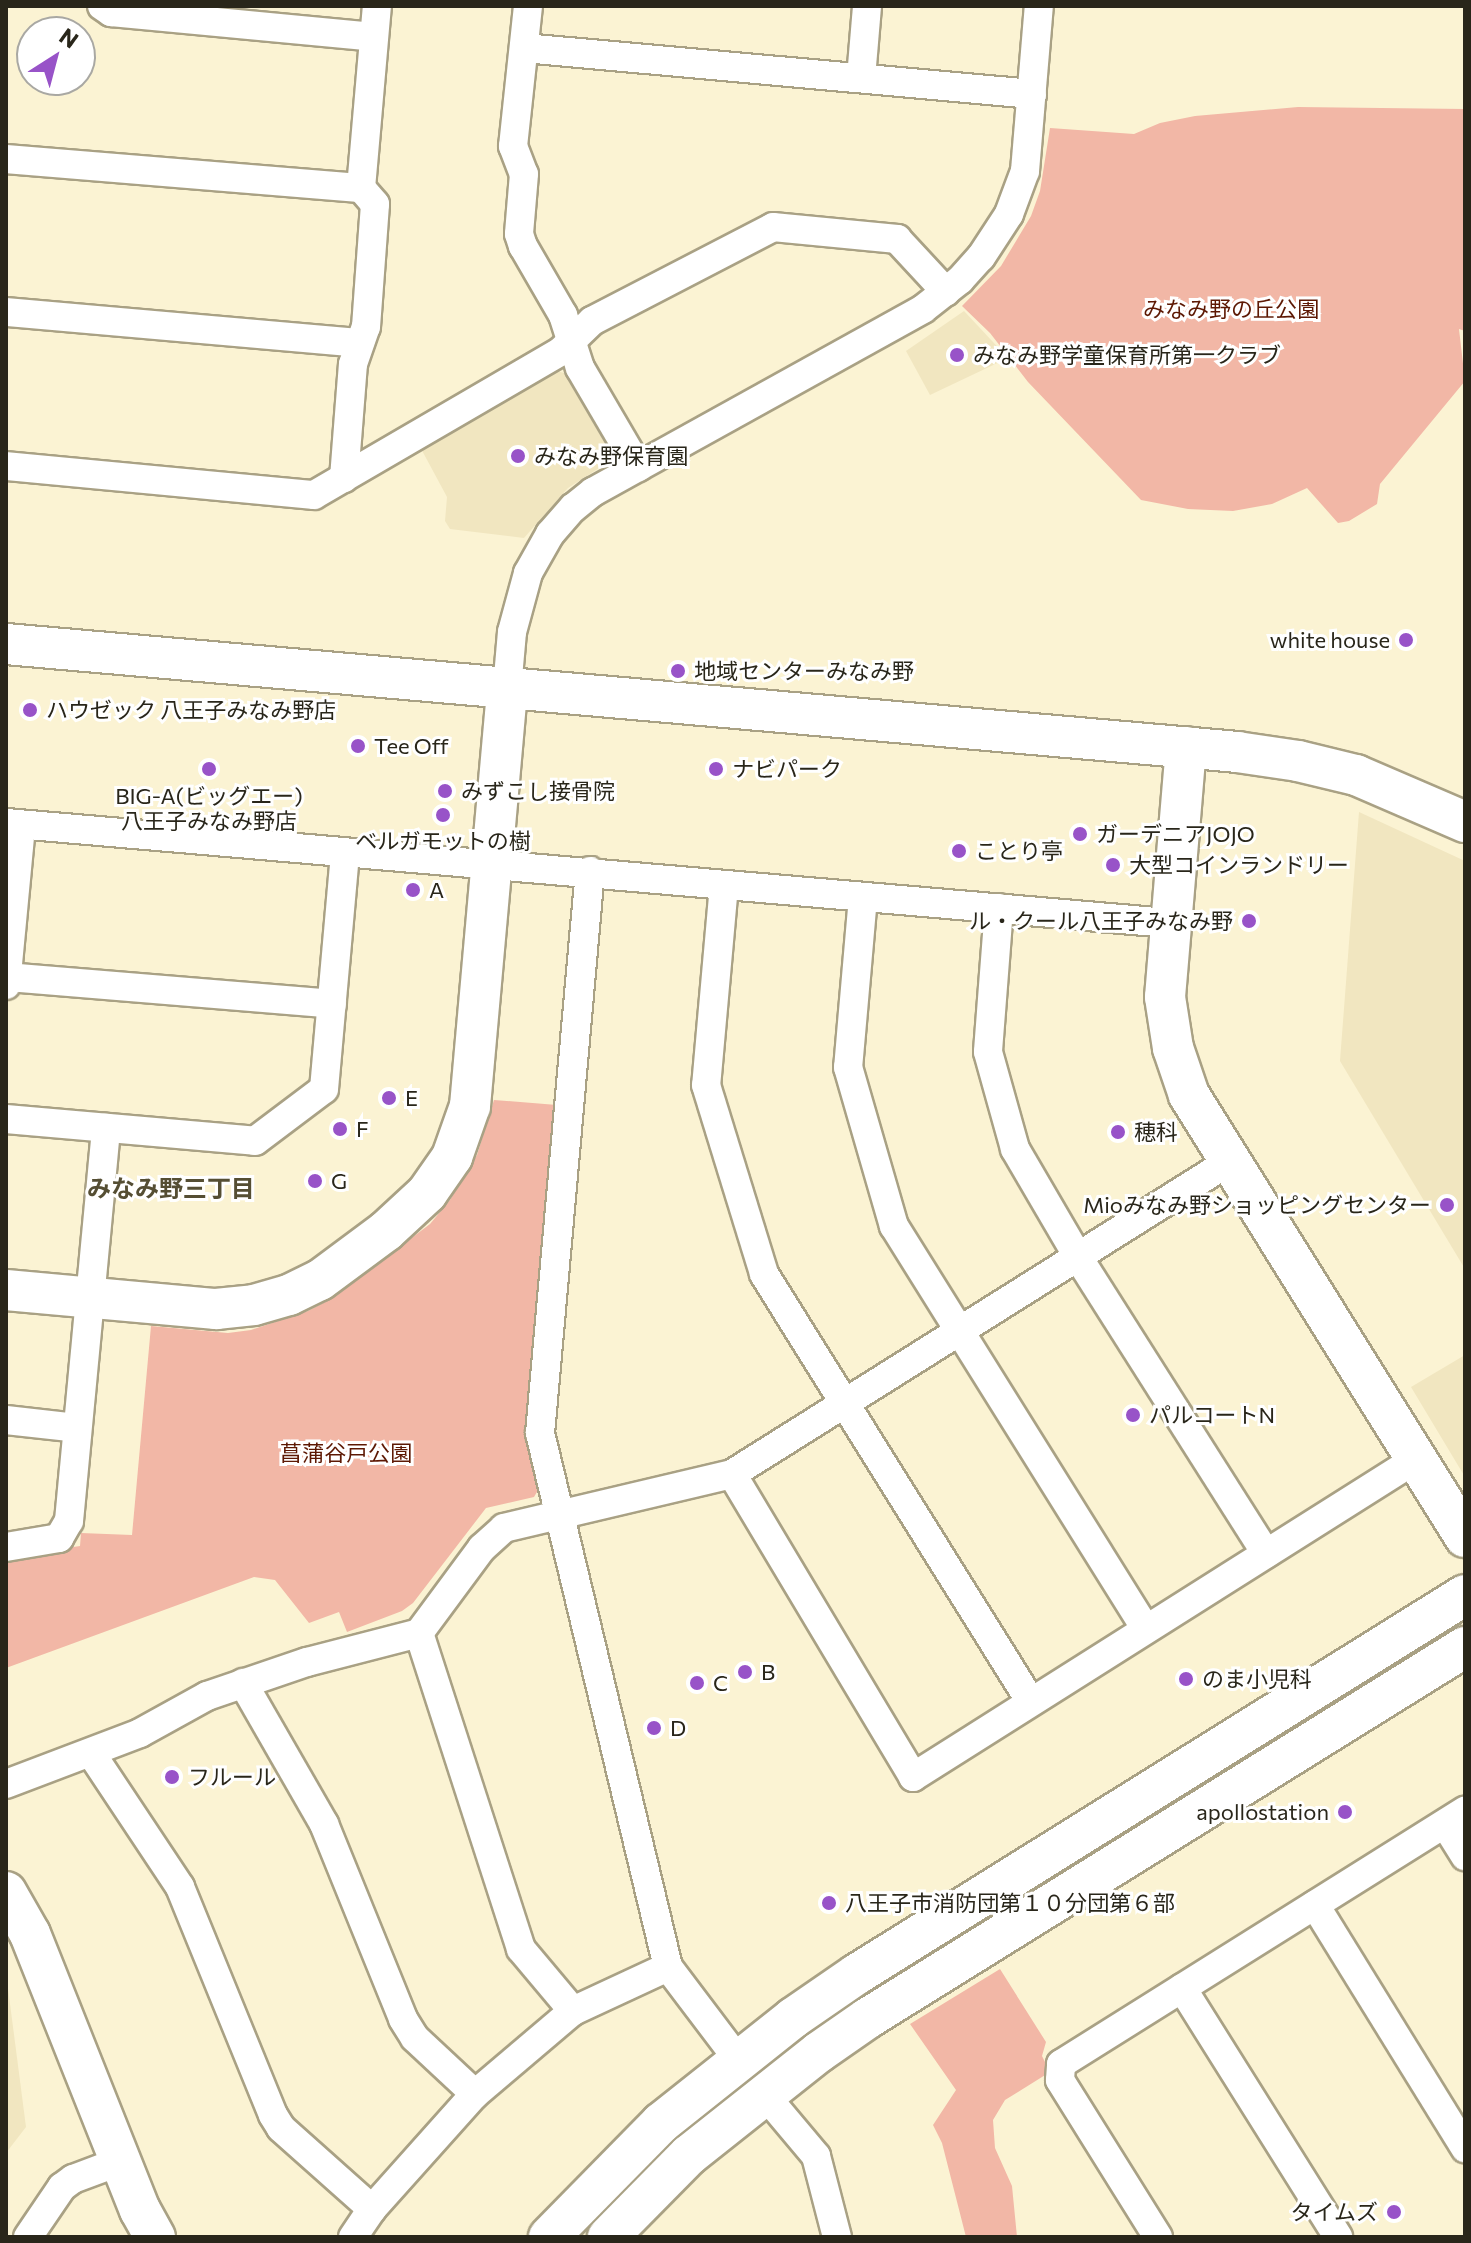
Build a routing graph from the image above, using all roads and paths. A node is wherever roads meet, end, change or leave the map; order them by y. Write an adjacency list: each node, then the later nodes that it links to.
1 (102, 6): 6 (street)
2 (377, 6): 6 (street)
3 (528, 6): 7 (street)
4 (867, 6): 8 (street)
5 (1039, 6): 9 (street)
6 (374, 37): 11 (street)
7 (524, 48): 8 (street); 14 (street)
8 (861, 78): 9 (street)
9 (1032, 94): 12 (street)
10 (6, 159): 11 (street)
11 (361, 188): 15 (street)
12 (946, 292): 14 (street); 17 (street)
13 (6, 312): 15 (street)
14 (570, 341): 17 (street); 18 (street)
15 (359, 343): 18 (street)
16 (6, 466): 18 (street)
17 (638, 467): 20 (street)
18 (344, 478)
19 (6, 644): 20 (street)
20 (507, 689): 21 (street); 25 (street)
21 (1186, 747): 22 (street); 30 (street)
22 (1465, 822)
23 (13, 824): 24 (street); 31 (street)
24 (345, 854): 25 (street); 33 (street)
25 (491, 863): 26 (street); 39 (street)
26 (590, 871): 27 (street); 46 (street)
27 (724, 885): 28 (street); 41 (street)
28 (863, 897): 29 (street); 40 (street)
29 (999, 908): 30 (street); 37 (street)
30 (1168, 923): 36 (street)
31 (7, 977): 32 (street); 33 (street)
32 (6, 985)
33 (332, 1004): 35 (street)
34 (6, 1119): 35 (street)
35 (106, 1128): 39 (street)
36 (1230, 1161): 37 (street); 44 (street)
37 (1078, 1257): 40 (street); 49 (street)
38 (6, 1290): 39 (street)
39 (91, 1297): 43 (street)
40 (959, 1330): 41 (street); 51 (street)
41 (842, 1404): 45 (street); 55 (street)
42 (6, 1420): 43 (street)
43 (77, 1428): 48 (street)
44 (1416, 1459): 47 (street); 49 (street)
45 (732, 1474): 46 (street); 55 (street)
46 (558, 1518): 52 (street); 62 (street)
47 (1465, 1537)
48 (6, 1547)
49 (1266, 1553): 51 (street)
50 (1465, 1595): 65 (street)
51 (1146, 1629): 55 (street)
52 (419, 1633): 54 (street); 64 (street)
53 (1465, 1647): 67 (street)
54 (243, 1683): 56 (street); 66 (street)
55 (1031, 1702)
56 (91, 1753): 57 (street); 70 (street)
57 (6, 1784)
58 (1455, 1817): 59 (street); 61 (street)
59 (1465, 1856)
60 (6, 1892): 69 (street)
61 (1315, 1905): 63 (street); 68 (street)
62 (668, 1967): 64 (street); 65 (street)
63 (1182, 1988): 77 (street); 78 (street)
64 (573, 2011): 66 (street)
65 (739, 2061): 74 (street)
66 (475, 2094): 70 (street)
67 (764, 2094): 75 (street); 76 (street)
68 (1465, 2148)
69 (121, 2161): 71 (street); 72 (street)
70 (372, 2209): 73 (street)
71 (28, 2237)
72 (155, 2237)
73 (353, 2237)
74 (549, 2237)
75 (608, 2237)
76 (837, 2237)
77 (1158, 2237)
78 (1338, 2237)

